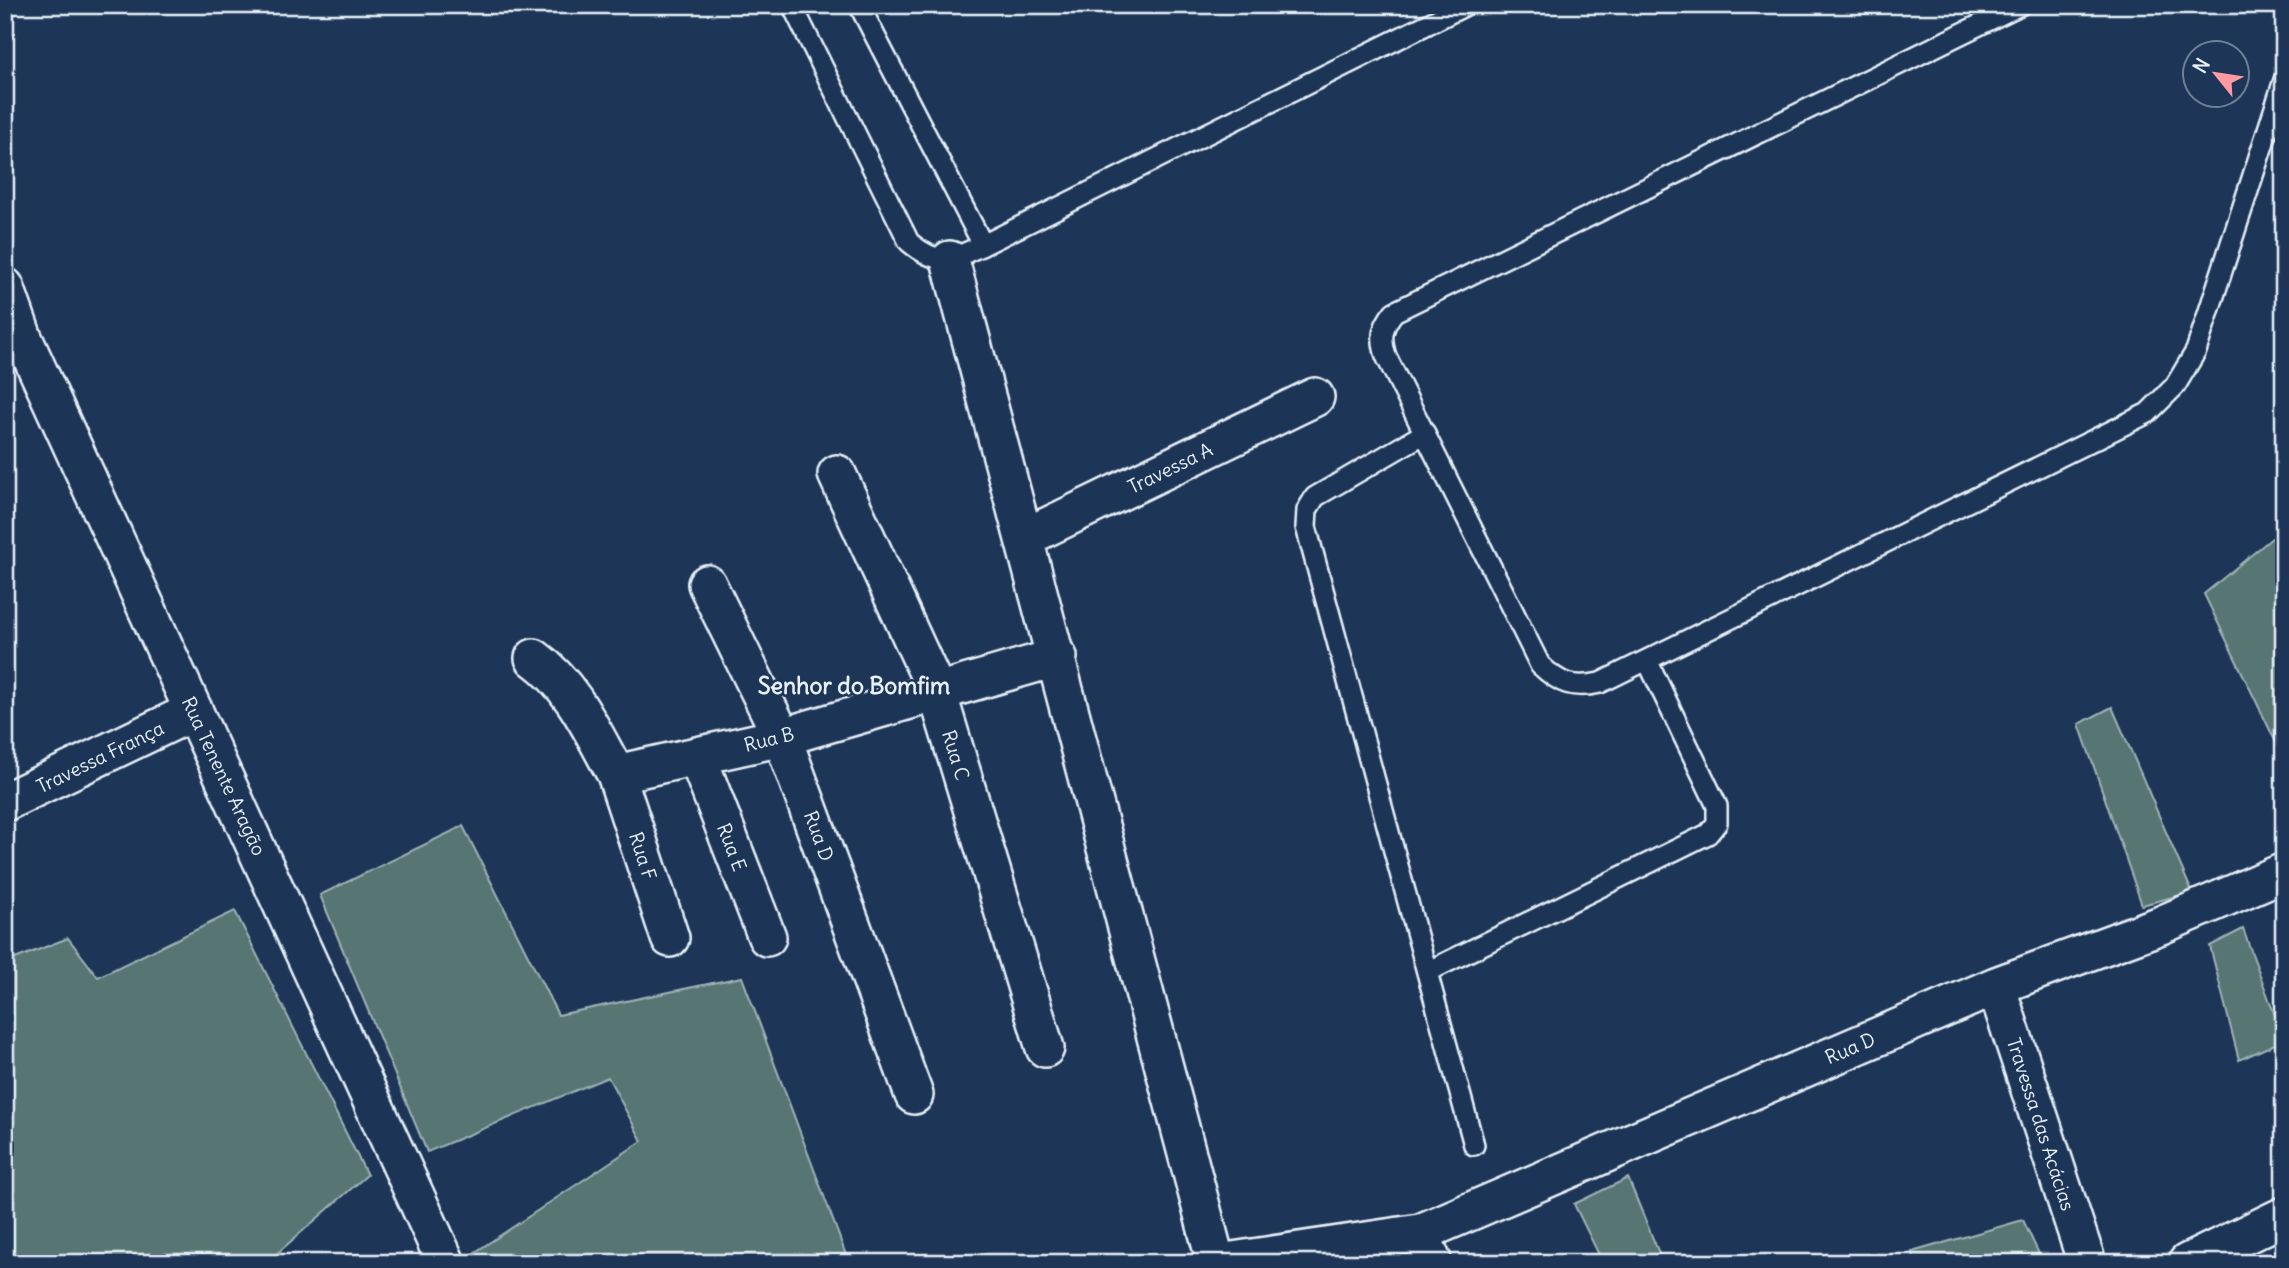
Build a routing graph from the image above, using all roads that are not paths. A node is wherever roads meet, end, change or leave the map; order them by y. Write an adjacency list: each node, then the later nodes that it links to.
1 (792, 5): 7 (lane)
2 (859, 5): 6 (lane)
3 (1466, 5): 6 (lane)
4 (2020, 5): 11 (lane)
5 (2284, 80): 17 (lane)
6 (983, 245): 7 (lane)
7 (950, 260): 13 (street)
8 (5, 287): 9 (street, Rua Tenente Aragão)
9 (14, 342): 19 (street, Rua Tenente Aragão)
10 (1315, 397): 13 (street, Travessa A)
11 (1425, 433): 17 (lane); 27 (lane)
12 (837, 474): 18 (street, Rua C)
13 (1024, 538): 15 (street)
14 (707, 584): 20 (street, Rua D)
15 (1058, 657): 18 (street, Rua B); 35 (street)
16 (534, 658): 22 (street)
17 (1647, 660): 27 (lane)
18 (937, 692): 20 (street, Rua B); 29 (street, Rua C)
19 (194, 711): 23 (street, Travessa França); 34 (street, Rua Tenente Aragão)
20 (782, 737): 21 (street, Rua B); 30 (street, Rua D)
21 (696, 756): 22 (street, Rua B); 25 (street, Rua E)
22 (616, 774): 26 (street, Rua F)
23 (5, 802)
24 (2284, 872): 28 (street, Rua D)
25 (767, 937)
26 (670, 938)
27 (1427, 972): 31 (lane)
28 (1996, 986): 33 (street, Rua D); 36 (street, Travessa das Acácias)
29 (1045, 1048)
30 (914, 1095)
31 (1474, 1144)
32 (2284, 1216): 37 (street)
33 (1426, 1248): 35 (street, Rua D)
34 (446, 1263)
35 (1217, 1263)
36 (2087, 1263)
37 (2187, 1263)

